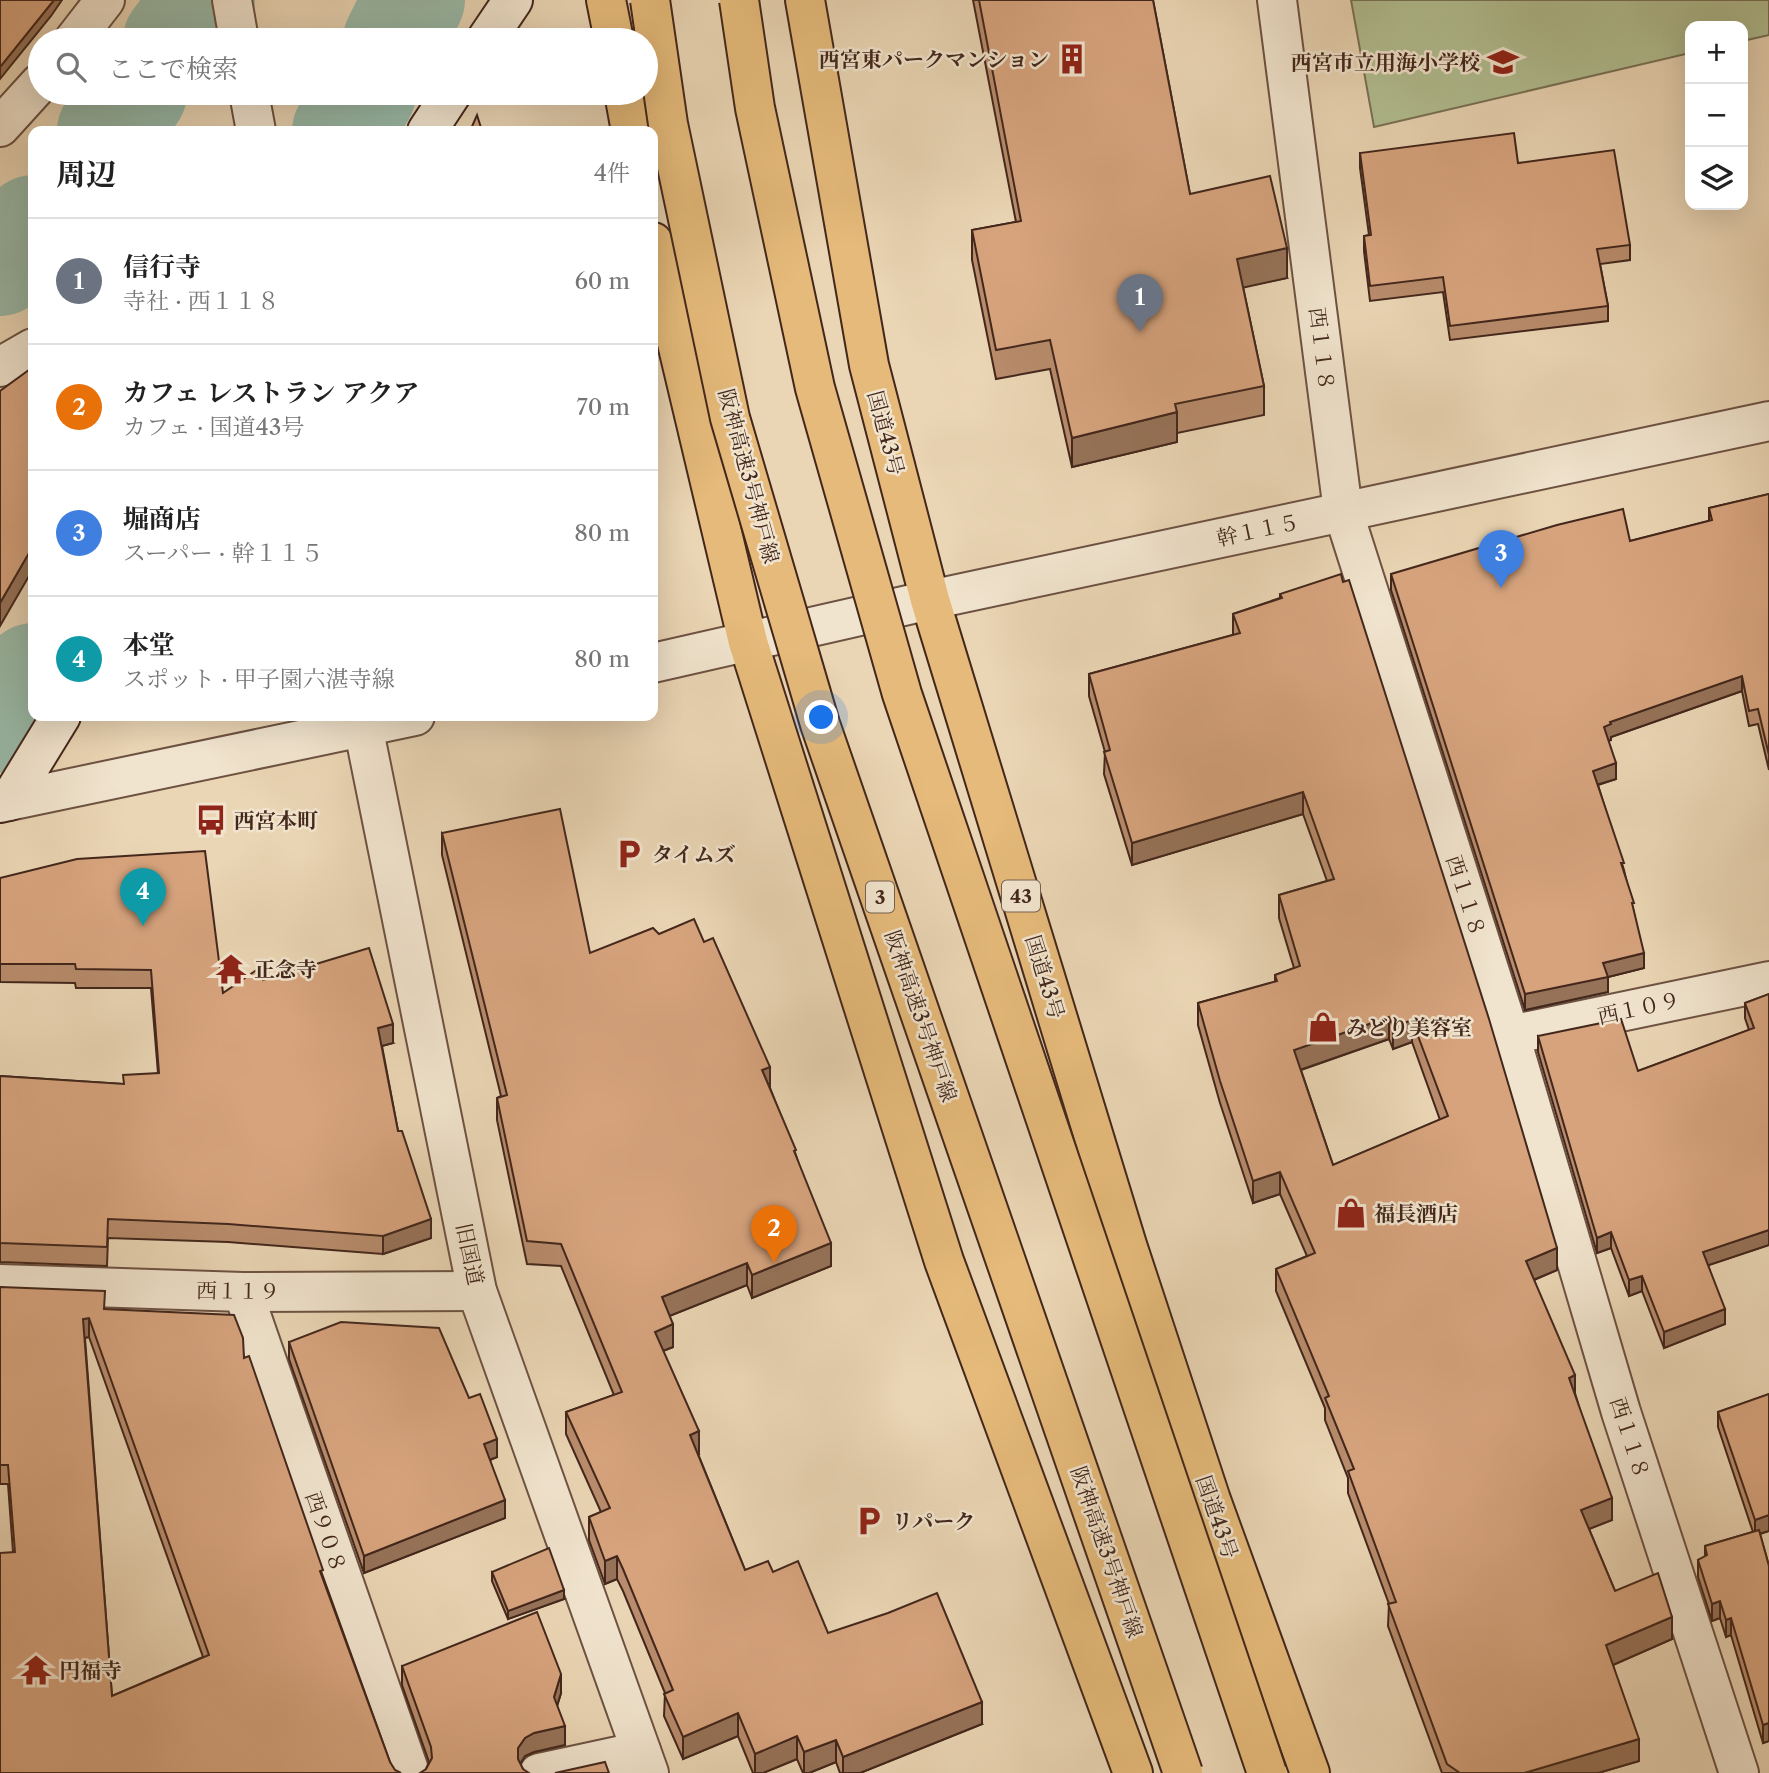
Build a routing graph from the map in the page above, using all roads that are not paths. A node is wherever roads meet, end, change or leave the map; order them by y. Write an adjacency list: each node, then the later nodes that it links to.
1 (105, 0): 9 (street)
2 (232, 0): 10 (street)
3 (513, 0): 11 (street)
4 (606, 0): 12 (highway)
5 (650, 0): 13 (highway, 阪神高速3号神戸線 / 3, bridge)
6 (739, 0): 44 (highway, bridge)
7 (805, 0): 28 (highway, 国道43号 / 43)
8 (1277, 0): 27 (street, 西１１８)
9 (83, 28)
10 (237, 28)
11 (494, 28)
12 (612, 28)
13 (654, 28)
14 (658, 55): 43 (highway, 阪神高速3号神戸線 / 3, bridge)
15 (28, 96): 22 (street)
16 (251, 105): 19 (street)
17 (444, 105): 20 (street)
18 (626, 105): 21 (highway)
19 (255, 126)
20 (430, 126)
21 (630, 126)
22 (0, 127)
23 (658, 263): 29 (highway)
24 (28, 351): 25 (street)
25 (0, 367)
26 (1769, 421): 27 (street, 幹１１５)
27 (1343, 511): 28 (street, 幹１１５); 35 (street, 西１１８)
28 (930, 600): 29 (street, 幹１１５); 45 (highway, 国道43号 / 43)
29 (748, 642): 30 (street, 幹１１５); 42 (highway)
30 (658, 662)
31 (58, 721): 33 (street)
32 (362, 722): 33 (street); 37 (street, 旧国道)
33 (3, 805)
34 (1769, 981): 35 (street, 西１０９)
35 (1510, 1035): 46 (street, 西１１８)
36 (0, 1284): 38 (street, 西１１９)
37 (477, 1291): 38 (street, 西１１９); 39 (street, 旧国道)
38 (243, 1292): 40 (street, 西９０８)
39 (645, 1762): 41 (street)
40 (410, 1773)
41 (539, 1773)
42 (1133, 1773)
43 (1184, 1773)
44 (1268, 1773)
45 (1310, 1773)
46 (1739, 1773)

